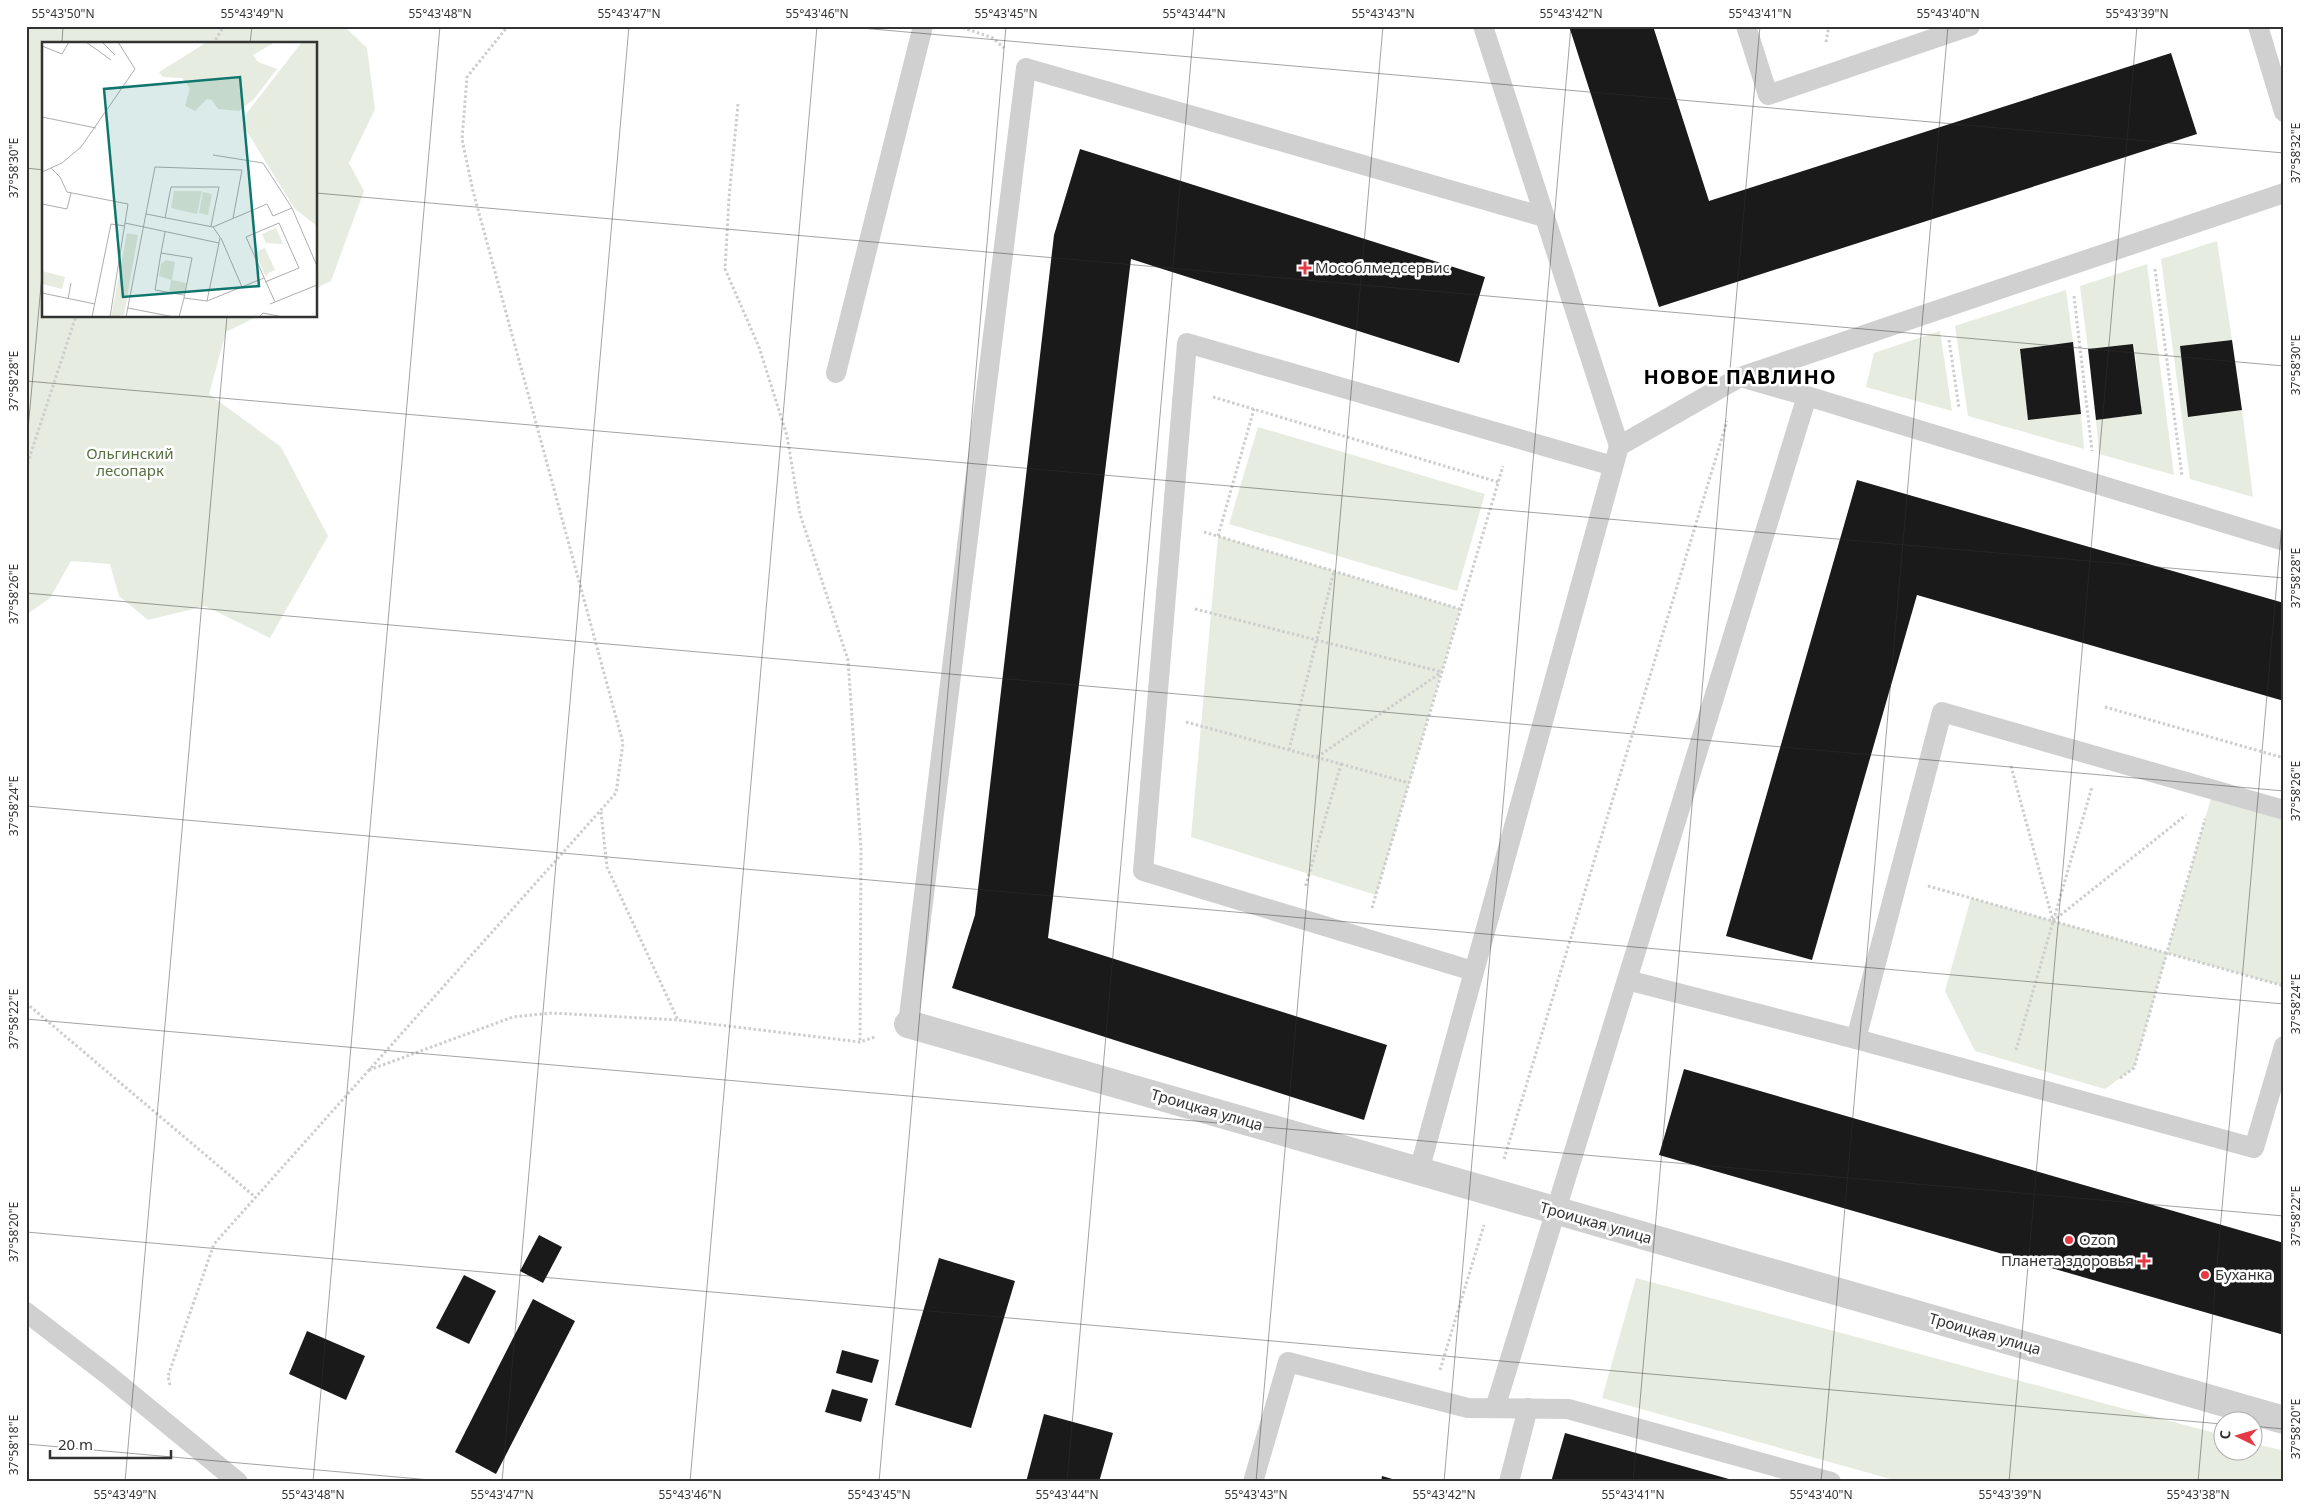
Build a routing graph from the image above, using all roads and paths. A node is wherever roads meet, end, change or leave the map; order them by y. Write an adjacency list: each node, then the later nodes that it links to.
1 (224, 26): 9 (path)
2 (508, 26): 51 (path)
3 (924, 26): 19 (lane)
4 (958, 26): 10 (path)
5 (1483, 26): 14 (lane)
6 (1746, 26): 7 (lane)
7 (1970, 26)
8 (2258, 26): 12 (lane)
9 (214, 42)
10 (1026, 68): 14 (lane); 64 (lane)
11 (738, 104): 66 (path)
12 (2284, 112)
13 (2284, 193): 15 (lane)
14 (1544, 216): 26 (lane)
15 (2151, 238): 16 (lane); 31 (path)
16 (2071, 265): 17 (lane); 30 (path)
17 (1944, 308): 20 (lane); 25 (path)
18 (75, 318): 28 (path)
19 (836, 373)
20 (1740, 377): 22 (lane); 26 (lane); 72 (path)
21 (1184, 388): 23 (path); 24 (lane); 32 (lane)
22 (1807, 396): 25 (lane); 58 (lane)
23 (1254, 409): 29 (path); 33 (path)
24 (1511, 437): 27 (lane); 29 (path)
25 (1964, 444): 30 (lane)
26 (1619, 446): 27 (lane)
27 (1613, 466): 57 (lane)
28 (26, 468)
29 (1498, 482): 37 (path)
30 (2096, 484): 31 (lane)
31 (2187, 511): 34 (lane)
32 (1172, 523): 33 (path); 36 (lane)
33 (1218, 536): 35 (path)
34 (2284, 541)
35 (1334, 571): 37 (path); 38 (path)
36 (1166, 601): 38 (path); 41 (lane)
37 (1460, 609): 39 (path)
38 (1316, 640): 39 (path); 43 (path)
39 (1442, 672): 45 (path); 48 (path)
40 (2105, 707): 46 (path)
41 (1156, 714): 43 (path); 53 (lane)
42 (2001, 729): 44 (lane); 52 (lane); 54 (path)
43 (1289, 750): 45 (path)
44 (2101, 757): 49 (lane); 54 (path)
45 (1317, 758): 47 (path)
46 (2284, 758)
47 (1341, 764): 48 (path); 53 (path)
48 (1409, 783): 55 (path)
49 (2213, 791): 50 (lane); 54 (path); 56 (path)
50 (2284, 810)
51 (600, 811): 63 (path); 68 (path)
52 (1898, 877): 54 (path); 65 (lane)
53 (1296, 917): 55 (lane)
54 (2053, 921): 56 (path); 69 (path)
55 (1364, 938): 57 (lane)
56 (2167, 953): 59 (path); 70 (path)
57 (1473, 971): 71 (lane)
58 (1626, 980): 65 (lane); 74 (lane)
59 (2284, 986)
60 (26, 1003): 61 (path)
61 (30, 1007): 62 (path); 73 (path)
62 (26, 1009)
63 (678, 1020): 66 (path); 68 (path)
64 (908, 1024): 66 (path); 71 (street, Троицкая улица)
65 (1856, 1039): 69 (lane)
66 (860, 1042)
67 (2284, 1046): 69 (lane)
68 (367, 1071): 73 (path)
69 (2007, 1080)
70 (2112, 1084)
71 (1419, 1171): 72 (street, Троицкая улица)
72 (1494, 1193): 74 (street, Троицкая улица); 76 (path)
73 (254, 1196): 80 (path)
74 (1555, 1211): 77 (lane); 79 (street, Троицкая улица)
75 (26, 1312): 80 (lane)
76 (1431, 1399): 77 (lane); 82 (lane)
77 (1495, 1408): 78 (lane)
78 (1528, 1408): 83 (lane); 84 (lane)
79 (2284, 1420)
80 (177, 1432): 81 (lane)
81 (238, 1482)
82 (1253, 1482)
83 (1509, 1482)
84 (1831, 1482)

